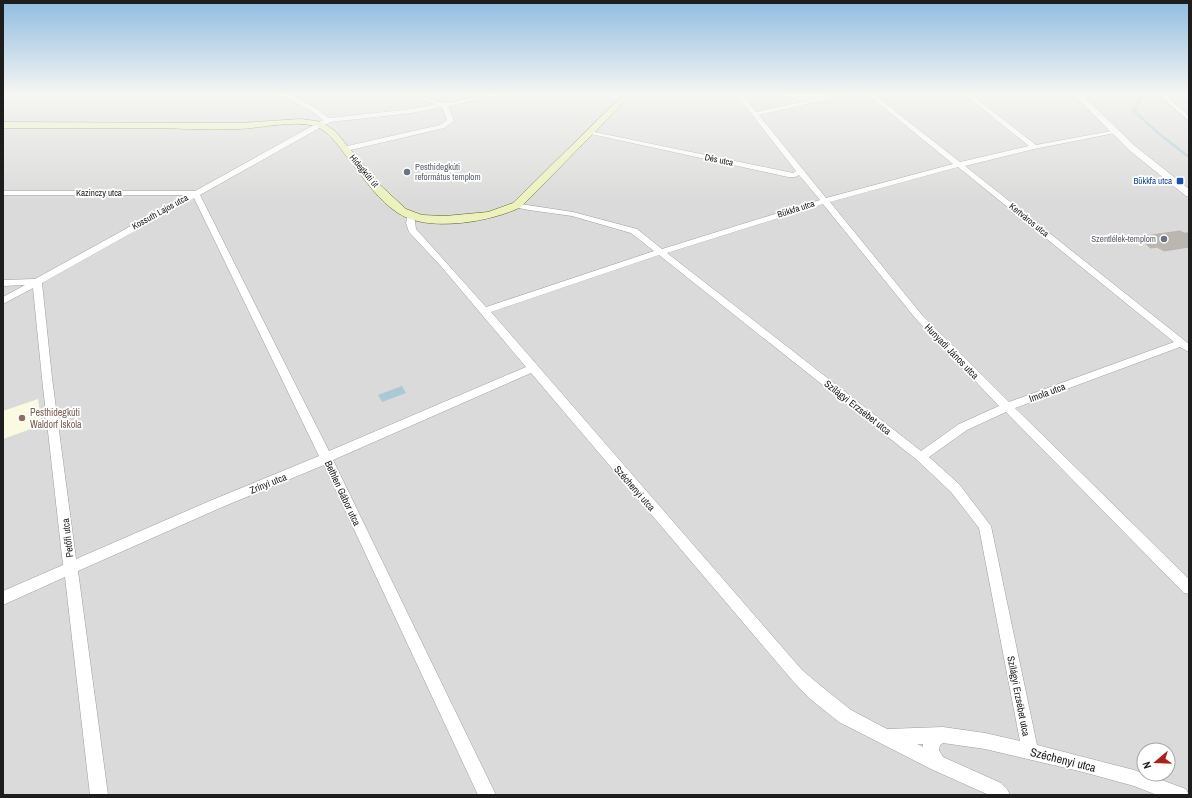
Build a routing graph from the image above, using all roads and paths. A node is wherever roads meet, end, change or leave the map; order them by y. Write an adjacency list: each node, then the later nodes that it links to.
1 (306, 130): 14 (street, Kossuth Lajos utca)
2 (327, 130): 11 (main road, Hidegkúti út)
3 (428, 130): 11 (street)
4 (596, 130): 9 (main road, Hidegkúti út)
5 (768, 130): 13 (street, Hunyadi János utca)
6 (917, 130): 12 (street, Kertváros utca)
7 (1014, 130): 10 (street)
8 (1115, 132): 10 (street, Bükkfa utca); 16 (street)
9 (594, 133): 13 (street, Dés utca); 18 (main road, Hidegkúti út)
10 (1035, 147): 12 (street, Bükkfa utca)
11 (346, 149): 19 (main road, Hidegkúti út)
12 (960, 164): 17 (street, Bükkfa utca); 25 (street, Kertváros utca)
13 (800, 171): 17 (street, Hunyadi János utca)
14 (195, 192): 15 (street, Kazinczy utca); 21 (street, Kossuth Lajos utca); 29 (street, Bethlen Gábor utca)
15 (3, 193)
16 (1189, 194)
17 (824, 200): 20 (street, Bükkfa utca); 27 (street, Hunyadi János utca)
18 (517, 205): 19 (main road, Hidegkúti út); 20 (street, Szilágyi Erzsébet utca)
19 (411, 216): 24 (street, Széchenyi utca)
20 (662, 253): 24 (street, Bükkfa utca); 28 (street, Szilágyi Erzsébet utca)
21 (38, 282): 22 (street); 23 (street, Kossuth Lajos utca); 30 (street, Petőfi utca)
22 (3, 283)
23 (3, 301)
24 (484, 311): 26 (street, Széchenyi utca)
25 (1185, 346): 27 (street, Imola utca)
26 (533, 368): 29 (street, Zrínyi utca); 34 (street, Széchenyi utca)
27 (1007, 407): 28 (street, Imola utca); 31 (street, Hunyadi János utca)
28 (921, 456): 35 (street, Szilágyi Erzsébet utca)
29 (326, 457): 30 (street, Zrínyi utca); 38 (street, Bethlen Gábor utca)
30 (70, 568): 32 (street, Zrínyi utca); 37 (street, Petőfi utca)
31 (1189, 588)
32 (3, 598)
33 (943, 735): 34 (street, Széchenyi utca); 35 (street, Széchenyi utca); 36 (street)
34 (885, 737): 36 (street, Széchenyi utca)
35 (1030, 751): 40 (street, Széchenyi utca)
36 (937, 763): 39 (street, Széchenyi utca)
37 (99, 795)
38 (487, 795)
39 (1001, 795)
40 (1180, 795)

